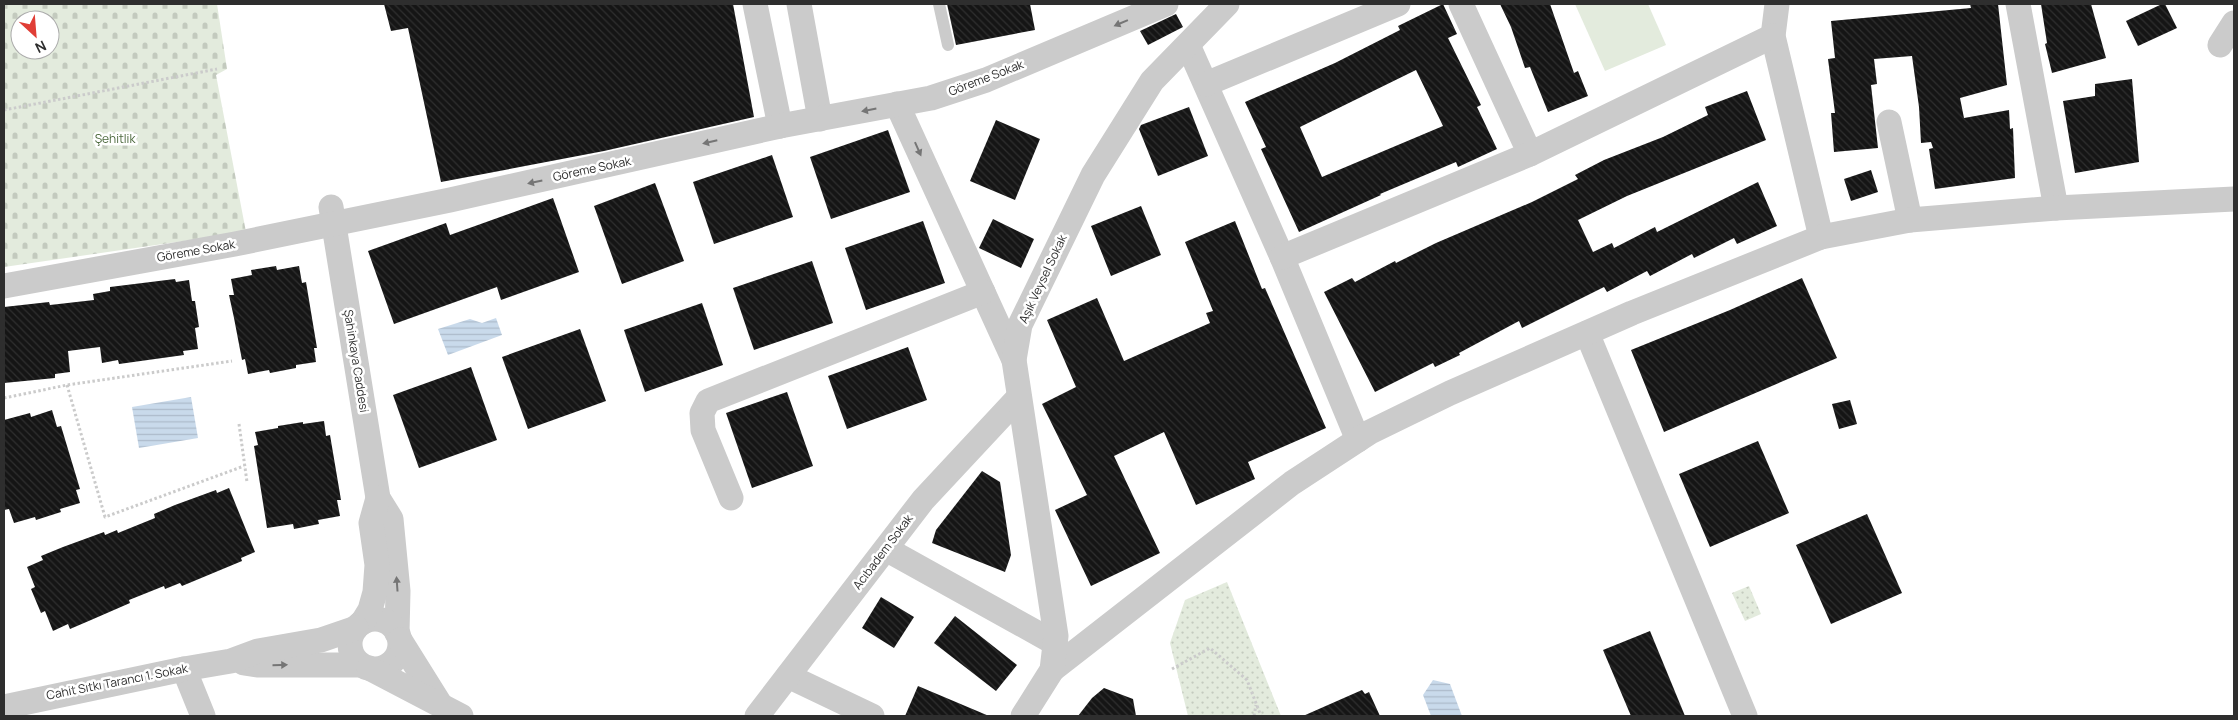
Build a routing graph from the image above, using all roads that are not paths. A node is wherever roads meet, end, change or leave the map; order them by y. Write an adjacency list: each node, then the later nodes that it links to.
1 (755, 4): 19 (street)
2 (799, 4): 17 (street)
3 (939, 4): 14 (lane)
4 (1166, 4): 16 (street, Göreme Sokak, one-way to 16)
5 (1227, 4): 12 (street, Aşık Veysel Sokak)
6 (1398, 4): 15 (street)
7 (1460, 4): 20 (street)
8 (1777, 4): 11 (street)
9 (2018, 4): 22 (street)
10 (2234, 24): 13 (street)
11 (1773, 36): 20 (street); 25 (street)
12 (1188, 45): 15 (street); 30 (street, Aşık Veysel Sokak)
13 (2220, 45)
14 (948, 46)
15 (1206, 84): 26 (street)
16 (897, 104): 17 (street, Göreme Sokak, one-way to 17); 28 (street, one-way to 28)
17 (820, 119): 19 (street, Göreme Sokak)
18 (1889, 122): 24 (street)
19 (780, 126): 23 (street, Göreme Sokak, one-way to 23)
20 (1530, 154): 26 (street)
21 (2234, 198): 22 (street)
22 (2056, 208): 24 (street)
23 (332, 216): 27 (street, Göreme Sokak); 33 (street, Şahinkaya Caddesi)
24 (1910, 220): 25 (street)
25 (1821, 237): 29 (street)
26 (1282, 257): 32 (street)
27 (4, 286)
28 (983, 292): 30 (street); 34 (street)
29 (1587, 333): 32 (street); 50 (street)
30 (1014, 360): 31 (street, Aşık Veysel Sokak)
31 (1019, 397): 35 (street, Acıbadem Sokak); 38 (street, Aşık Veysel Sokak)
32 (1358, 440): 42 (street)
33 (378, 498): 36 (street); 37 (street, one-way to 33)
34 (732, 498)
35 (886, 549): 38 (street); 43 (street, Acıbadem Sokak)
36 (359, 625): 37 (street); 39 (street); 40 (street)
37 (398, 637): 40 (street); 45 (street)
38 (1055, 643): 42 (street, Aşık Veysel Sokak)
39 (231, 661): 40 (street, one-way to 40); 41 (street, Cahit Sıtkı Tarancı 1. Sokak)
40 (365, 667): 45 (street)
41 (184, 669): 44 (street, Cahit Sıtkı Tarancı 1. Sokak); 46 (street)
42 (1052, 670): 49 (street, Aşık Veysel Sokak)
43 (788, 676): 47 (street, Acıbadem Sokak); 48 (street)
44 (4, 707)
45 (452, 712)
46 (203, 716)
47 (757, 716)
48 (872, 716)
49 (1023, 716)
50 (1745, 716)

